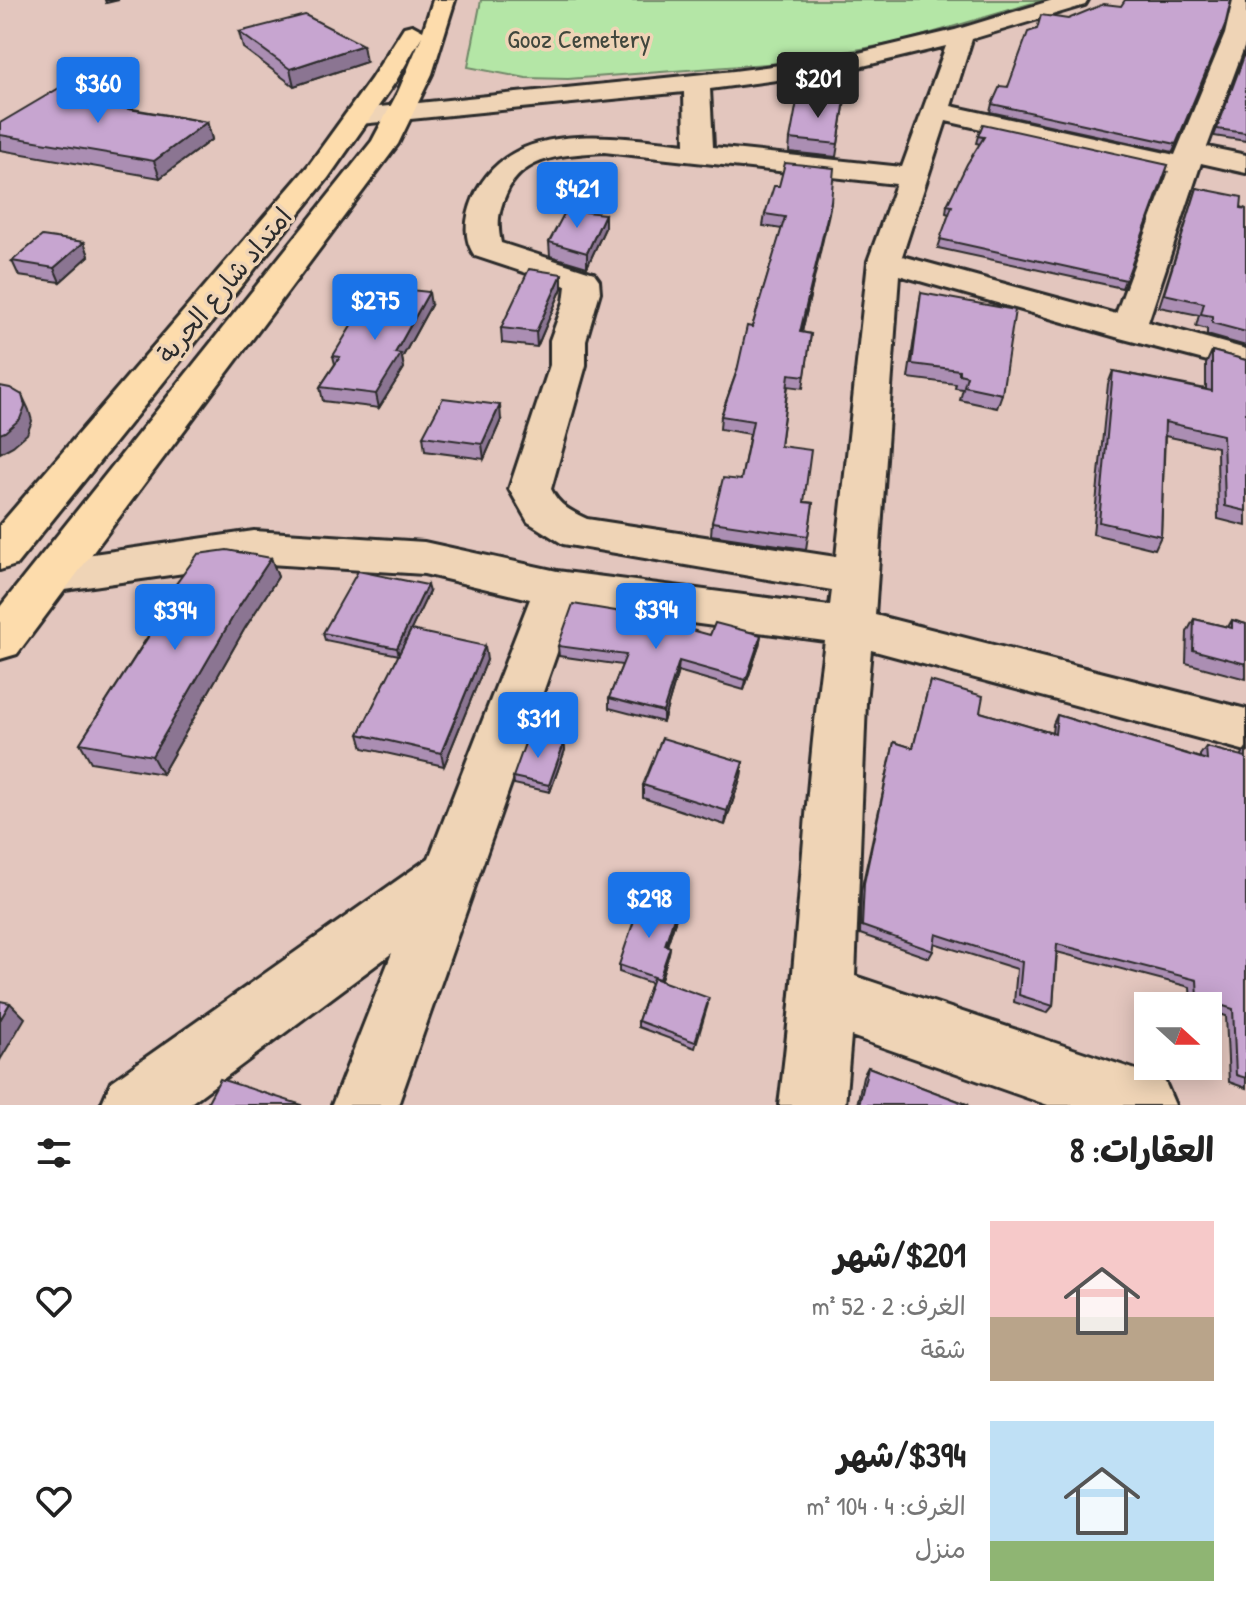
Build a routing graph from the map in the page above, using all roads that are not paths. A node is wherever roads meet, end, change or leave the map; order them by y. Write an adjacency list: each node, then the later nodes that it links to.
1 (425, 0): 10 (main road, امتداد شارع الحرية)
2 (444, 0): 9 (main road, امتداد شارع الحرية)
3 (1077, 0): 5 (street)
4 (1244, 0): 6 (street)
5 (962, 35): 7 (street); 8 (street)
6 (1241, 35): 12 (street)
7 (697, 83): 9 (street); 11 (street)
8 (935, 110): 12 (street); 14 (street)
9 (402, 114): 10 (street); 19 (main road, امتداد شارع الحرية)
10 (360, 116): 18 (main road, امتداد شارع الحرية)
11 (699, 154): 14 (street); 20 (street)
12 (1188, 159): 13 (street); 16 (street)
13 (1246, 164)
14 (910, 177): 15 (street)
15 (884, 261): 16 (street); 20 (street)
16 (1128, 330): 17 (street)
17 (1246, 360)
18 (0, 554)
19 (51, 576): 21 (street); 23 (main road, امتداد شارع الحرية)
20 (856, 577): 22 (street)
21 (557, 588): 22 (street); 25 (street)
22 (849, 626): 24 (street); 26 (street)
23 (0, 641)
24 (1246, 730)
25 (451, 875): 27 (street); 28 (street)
26 (824, 996): 29 (street); 30 (street)
27 (134, 1105)
28 (365, 1105)
29 (812, 1105)
30 (1142, 1105)

